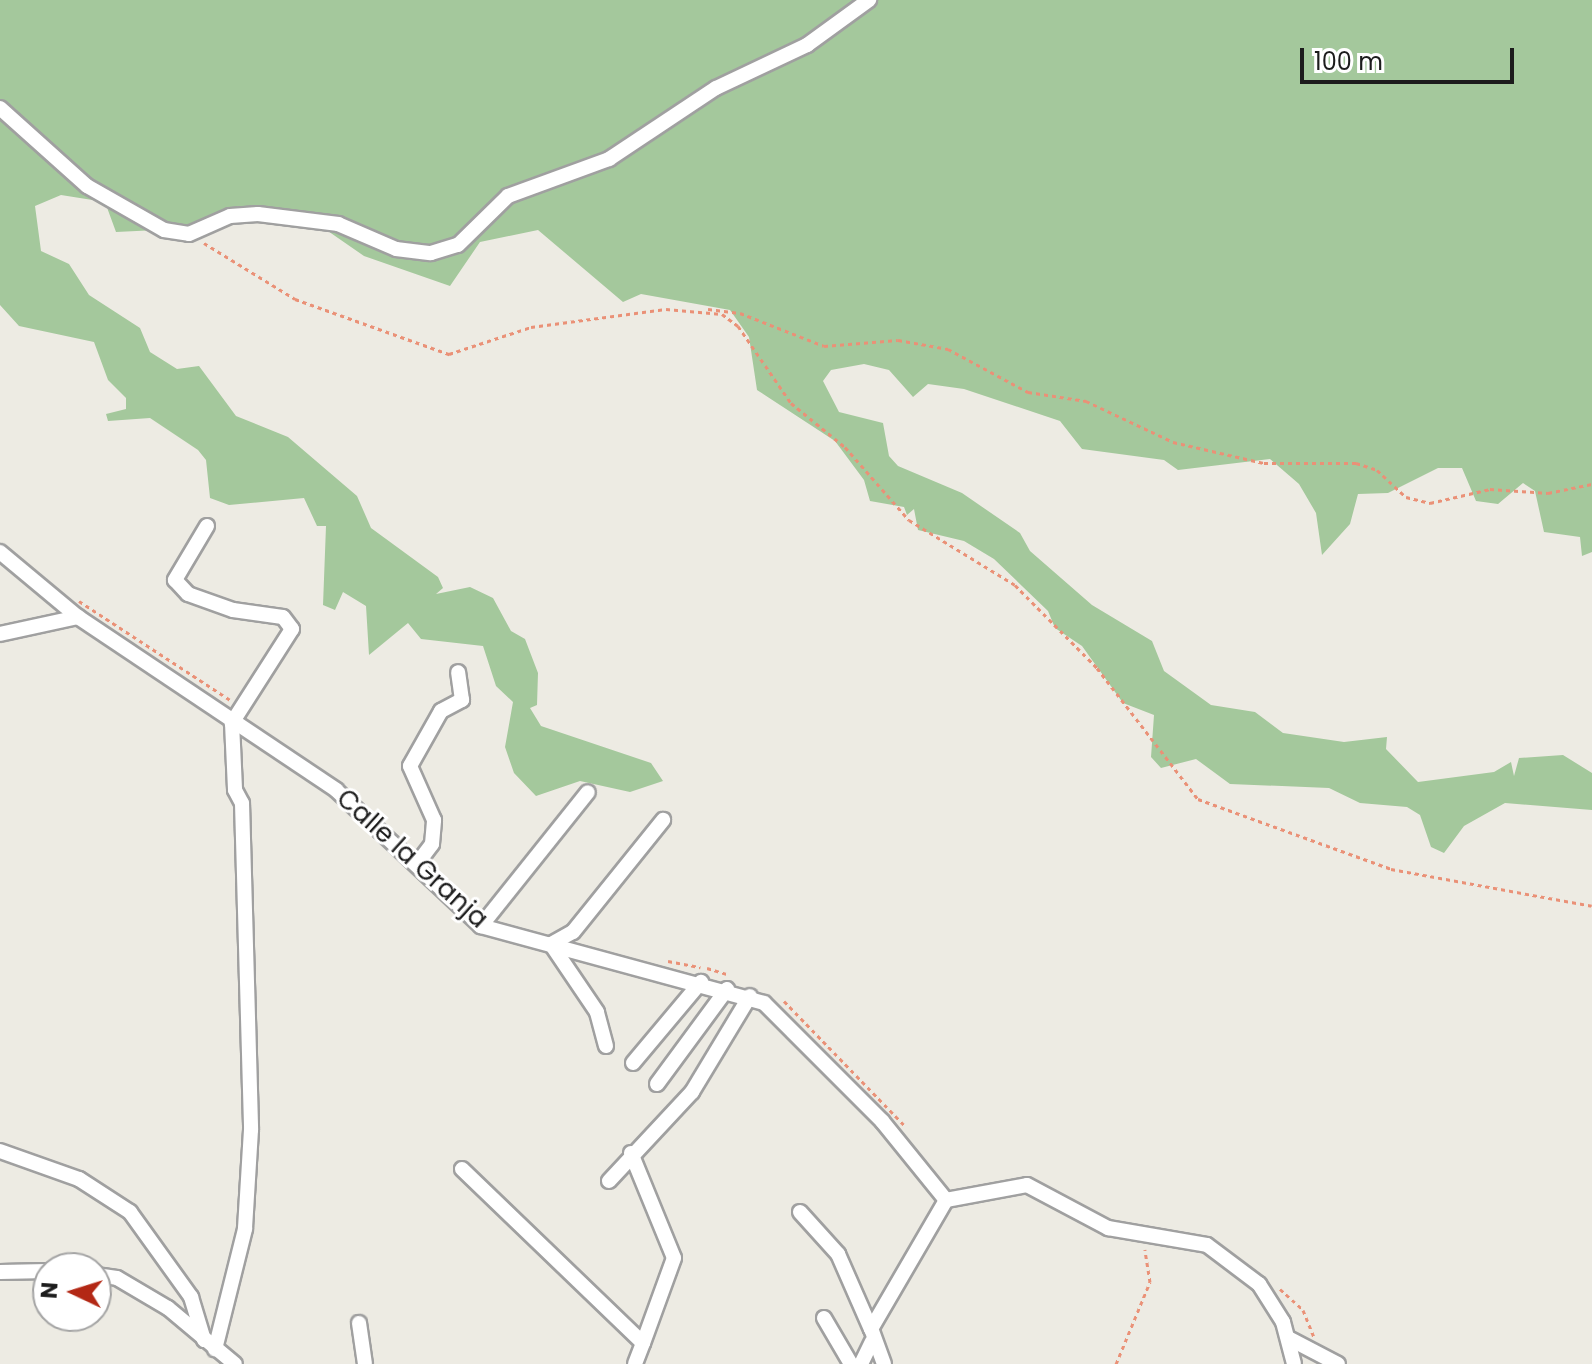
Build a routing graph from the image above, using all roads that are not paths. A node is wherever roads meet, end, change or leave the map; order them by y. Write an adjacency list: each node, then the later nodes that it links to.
1 (869, 0): 2 (street)
2 (0, 108)
3 (207, 526): 8 (street)
4 (0, 552): 5 (street, Calle la Granja)
5 (78, 617): 6 (street); 8 (street, Calle la Granja)
6 (0, 634)
7 (458, 672): 11 (street)
8 (232, 723): 11 (street, Calle la Granja); 34 (street)
9 (588, 792): 12 (street)
10 (663, 820): 13 (street)
11 (417, 864): 12 (street, Calle la Granja)
12 (481, 926): 13 (street, Calle la Granja)
13 (551, 944): 14 (street, Calle la Granja); 17 (street)
14 (701, 982): 15 (street, Calle la Granja); 18 (street)
15 (727, 989): 16 (street, Calle la Granja); 19 (street)
16 (750, 996): 21 (street); 24 (street, Calle la Granja)
17 (606, 1046)
18 (633, 1063)
19 (657, 1084)
20 (0, 1151): 34 (street)
21 (631, 1153): 23 (street); 33 (street)
22 (462, 1169): 33 (street)
23 (609, 1181)
24 (946, 1200): 31 (street); 32 (street)
25 (800, 1212): 31 (street)
26 (32, 1271): 27 (street)
27 (0, 1272)
28 (112, 1277): 34 (street)
29 (824, 1318): 38 (street)
30 (359, 1323): 36 (street)
31 (871, 1335): 39 (street); 40 (street)
32 (1290, 1339): 41 (street); 42 (street)
33 (643, 1343): 37 (street)
34 (210, 1344): 35 (street)
35 (235, 1364)
36 (365, 1364)
37 (635, 1364)
38 (851, 1364)
39 (861, 1364)
40 (884, 1364)
41 (1294, 1364)
42 (1338, 1364)

